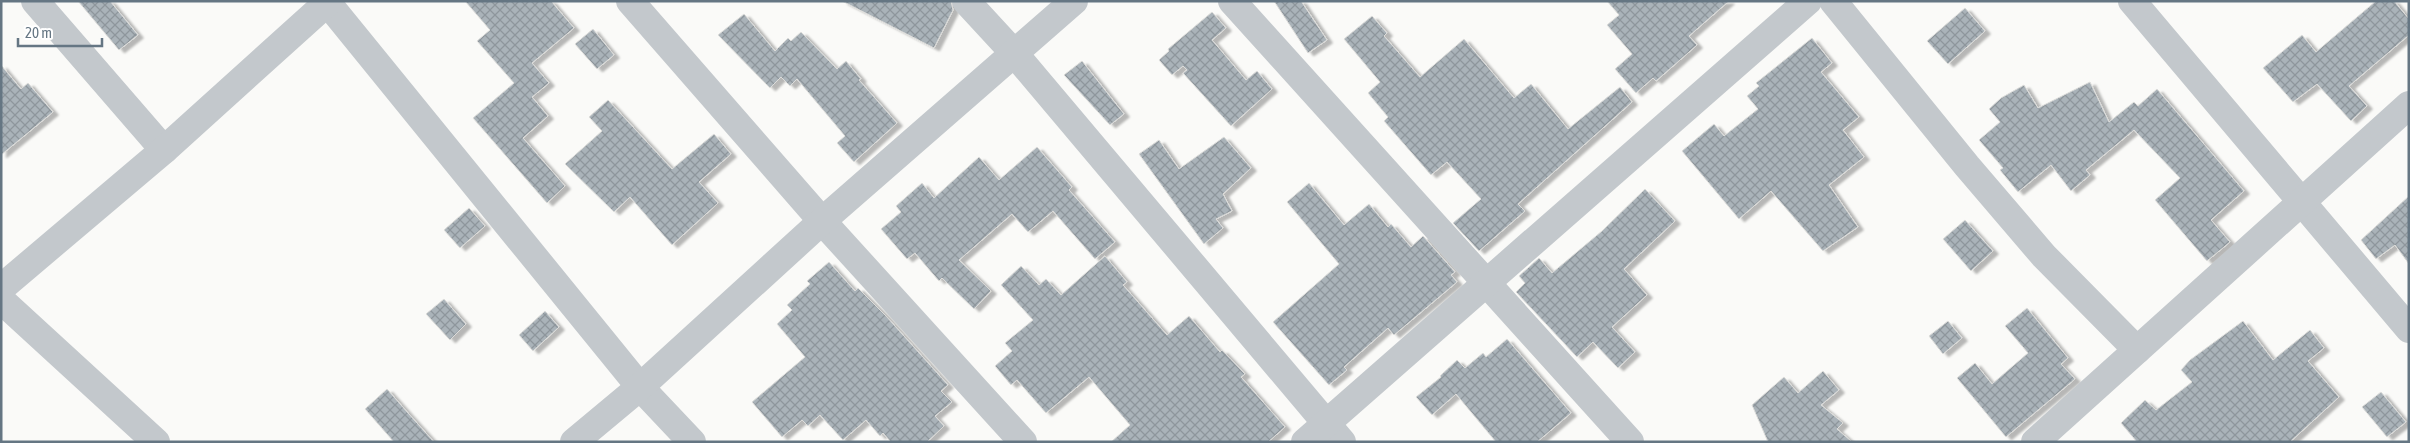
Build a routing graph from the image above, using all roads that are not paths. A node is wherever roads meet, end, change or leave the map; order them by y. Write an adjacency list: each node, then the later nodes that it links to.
1 (35, 1): 12 (street)
2 (630, 1): 14 (street)
3 (966, 1): 10 (street)
4 (1074, 1): 10 (street)
5 (1232, 1): 15 (street)
6 (1808, 1): 15 (street)
7 (1833, 1): 19 (street)
8 (2132, 1): 13 (street)
9 (327, 2): 12 (street); 20 (street)
10 (1014, 54): 14 (street); 21 (street)
11 (2409, 105): 13 (street)
12 (164, 150): 16 (street)
13 (2301, 203): 18 (street); 19 (street)
14 (822, 221): 20 (street); 25 (street)
15 (1486, 283): 21 (street); 27 (street)
16 (1, 288)
17 (1, 300): 22 (street)
18 (2409, 329)
19 (2137, 350): 28 (street)
20 (640, 387): 23 (street); 24 (street)
21 (1334, 432): 26 (street)
22 (156, 442)
23 (574, 442)
24 (692, 442)
25 (1023, 442)
26 (1305, 442)
27 (1630, 442)
28 (2035, 442)

